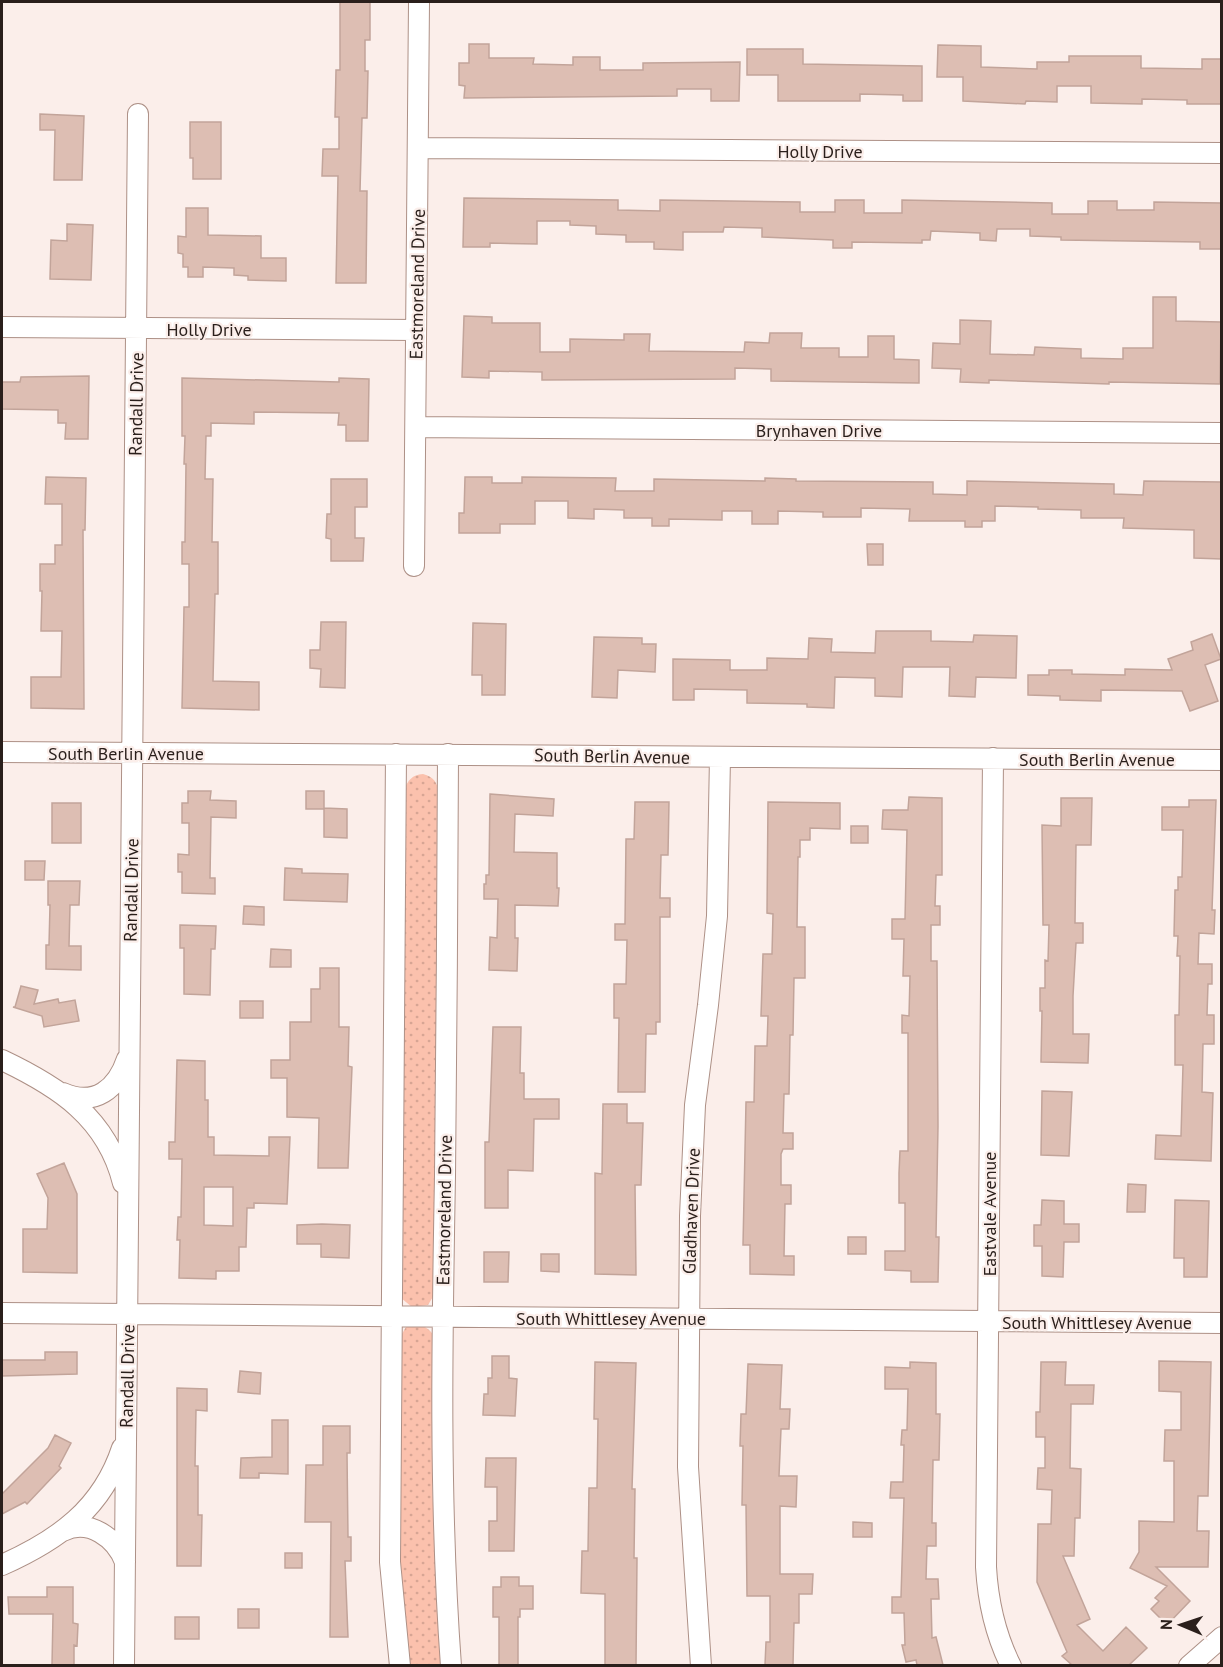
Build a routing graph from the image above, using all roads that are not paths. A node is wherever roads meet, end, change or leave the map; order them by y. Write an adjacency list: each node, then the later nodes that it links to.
1 (419, 2): 3 (street, Eastmoreland Drive)
2 (138, 114): 6 (street, Randall Drive)
3 (418, 148): 4 (street, Holly Drive); 7 (street, Eastmoreland Drive)
4 (1221, 153)
5 (2, 327): 6 (street, Holly Drive)
6 (136, 328): 7 (street, Holly Drive); 12 (street, Randall Drive)
7 (417, 330): 8 (street, Eastmoreland Drive)
8 (416, 427): 9 (street, Brynhaven Drive); 10 (street, Eastmoreland Drive)
9 (1221, 433)
10 (414, 566)
11 (2, 752): 12 (street, South Berlin Avenue)
12 (133, 753): 13 (street, South Berlin Avenue); 18 (street, Randall Drive)
13 (396, 754): 14 (street, South Berlin Avenue); 24 (street)
14 (448, 754): 15 (street, South Berlin Avenue); 25 (street, Eastmoreland Drive)
15 (720, 757): 16 (street, South Berlin Avenue); 26 (street, Gladhaven Drive)
16 (993, 758): 17 (street, South Berlin Avenue); 27 (street, Eastvale Avenue)
17 (1221, 760)
18 (130, 1051): 20 (street); 21 (street, Randall Drive)
19 (2, 1060): 20 (street)
20 (58, 1091): 21 (street)
21 (128, 1208): 23 (street, Randall Drive)
22 (2, 1313): 23 (street, South Whittlesey Avenue)
23 (128, 1314): 24 (street, South Whittlesey Avenue); 29 (street, Randall Drive)
24 (392, 1317): 25 (street, South Whittlesey Avenue); 35 (street)
25 (443, 1317): 26 (street, South Whittlesey Avenue); 36 (street, Eastmoreland Drive)
26 (688, 1318): 27 (street, South Whittlesey Avenue); 37 (street, Gladhaven Drive)
27 (988, 1321): 28 (street, South Whittlesey Avenue); 38 (street, Eastvale Avenue)
28 (1221, 1323)
29 (126, 1431): 30 (street); 32 (street, Randall Drive)
30 (58, 1534): 31 (street); 32 (street)
31 (2, 1564)
32 (125, 1568): 34 (street, Randall Drive)
33 (1221, 1636): 39 (street)
34 (124, 1665)
35 (400, 1665)
36 (451, 1665)
37 (701, 1665)
38 (1011, 1665)
39 (1189, 1665)

